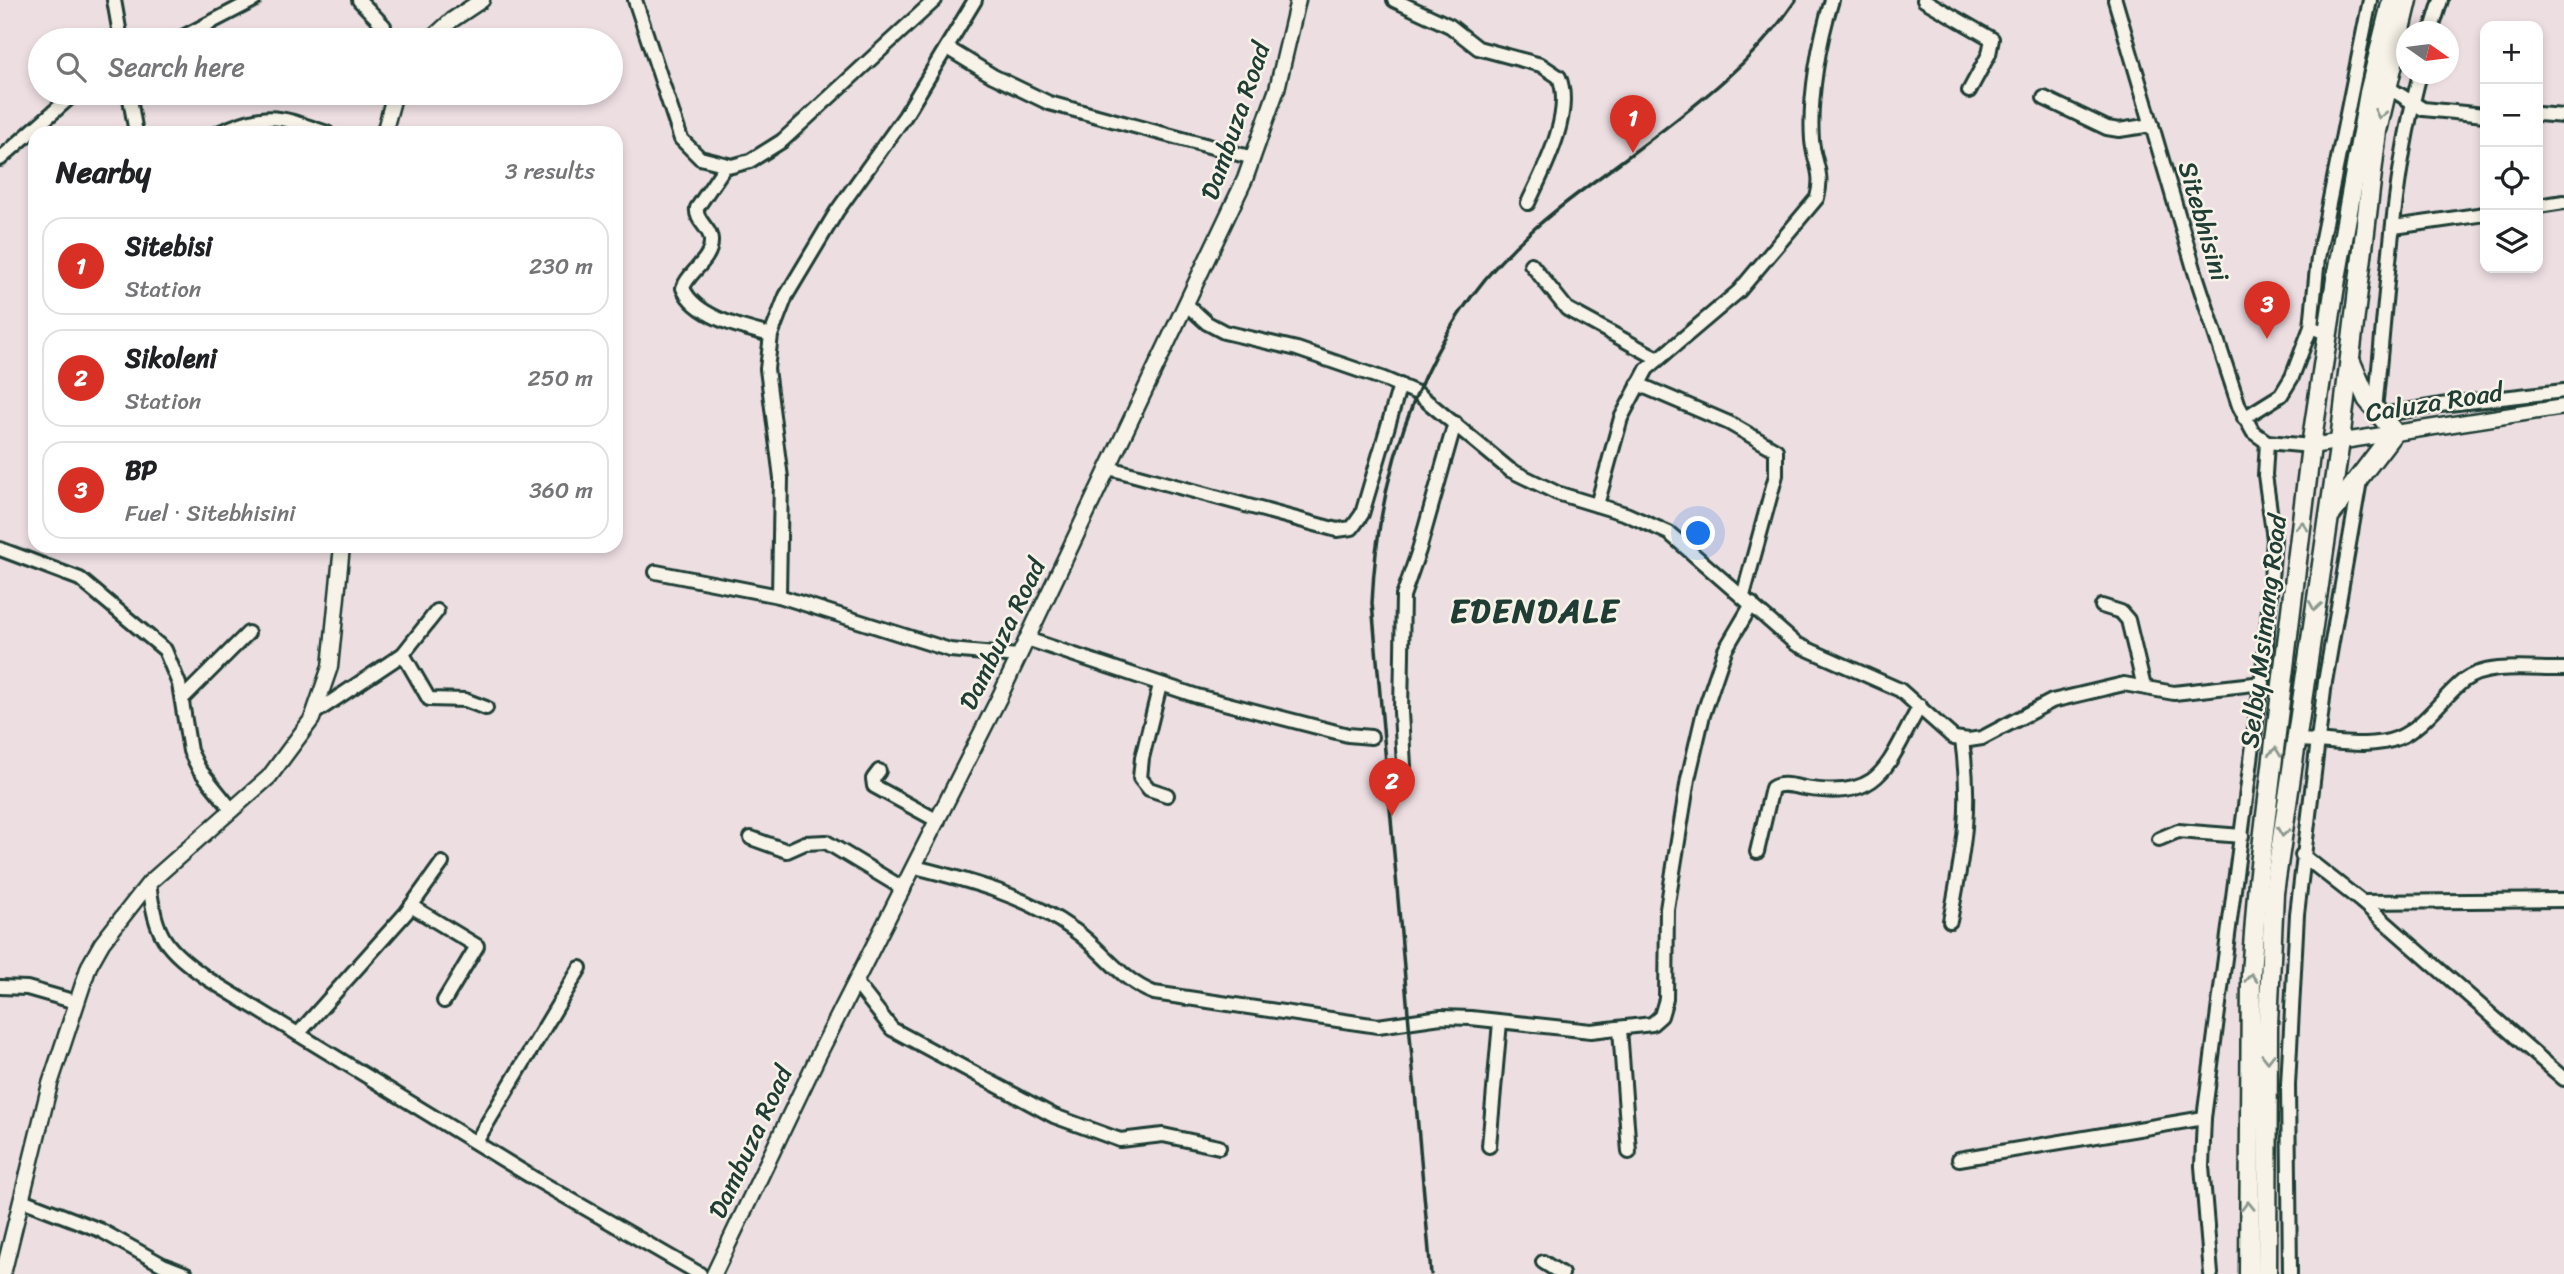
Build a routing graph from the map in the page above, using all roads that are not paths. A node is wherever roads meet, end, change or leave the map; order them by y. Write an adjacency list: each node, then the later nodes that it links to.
1 (114, 0): 19 (street)
2 (254, 0): 20 (street)
3 (359, 0): 18 (street)
4 (482, 0): 21 (street)
5 (635, 0): 43 (street)
6 (935, 0): 43 (street)
7 (975, 0): 22 (street)
8 (1298, 0): 41 (street, Dambuza Road)
9 (1394, 0): 45 (street)
10 (1832, 0): 54 (street)
11 (1924, 0): 25 (street)
12 (2115, 0): 34 (street, Sitebhisini)
13 (2370, 0): 51 (street)
14 (2392, 0): 52 (main road, Selby Msimang Road)
15 (2408, 0): 24 (main road, Selby Msimang Road)
16 (2441, 0): 17 (street)
17 (2434, 21)
18 (384, 26)
19 (119, 28)
20 (200, 28)
21 (446, 28)
22 (947, 48): 41 (street); 53 (street)
23 (2417, 84): 27 (street)
24 (2386, 86): 27 (street); 55 (main road, Selby Msimang Road, one-way to 55)
25 (1969, 91)
26 (2044, 97): 34 (street)
27 (2412, 104): 31 (street); 48 (street)
28 (61, 105): 35 (street)
29 (131, 105): 36 (street)
30 (392, 105): 39 (street)
31 (2480, 114)
32 (2543, 114): 33 (street)
33 (2564, 116)
34 (2152, 125): 61 (street, Sitebhisini)
35 (38, 126)
36 (135, 126)
37 (234, 126): 38 (street)
38 (302, 126)
39 (386, 126)
40 (28, 134): 42 (street)
41 (1253, 158): 50 (street, Dambuza Road)
42 (0, 159)
43 (726, 165): 53 (street)
44 (2564, 202): 46 (street)
45 (1528, 203)
46 (2543, 205)
47 (2480, 215): 48 (street)
48 (2394, 227): 60 (street)
49 (1531, 264): 54 (street)
50 (1186, 304): 57 (street); 67 (street, Dambuza Road)
51 (2311, 327): 52 (street); 61 (street)
52 (2328, 334): 66 (main road, Selby Msimang Road)
53 (771, 335): 74 (street)
54 (1657, 358): 56 (street)
55 (2349, 359): 60 (main road); 64 (main road, Selby Msimang Road)
56 (1638, 384): 69 (street); 75 (street)
57 (1400, 385): 62 (street); 67 (street)
58 (2564, 391): 60 (street)
59 (2564, 407): 63 (street, Caluza Road)
60 (2378, 412): 63 (main road)
61 (2244, 418): 65 (street, Sitebhisini)
62 (1455, 423): 69 (street); 94 (street)
63 (2394, 432): 64 (street, Caluza Road); 68 (main road)
64 (2340, 441): 66 (street, Caluza Road); 70 (main road, Selby Msimang Road)
65 (2267, 442): 66 (street); 83 (street)
66 (2311, 446): 135 (main road, Selby Msimang Road, one-way to 66)
67 (1109, 468): 79 (street, Dambuza Road)
68 (2361, 472): 70 (main road); 93 (street)
69 (1597, 505): 75 (street)
70 (2329, 516): 92 (main road, Selby Msimang Road, one-way to 92)
71 (0, 549): 86 (street)
72 (341, 553): 89 (street)
73 (656, 572): 74 (street)
74 (779, 596): 81 (street)
75 (1748, 600): 87 (street); 118 (street)
76 (2102, 606): 85 (street)
77 (437, 611): 80 (street)
78 (248, 633): 86 (street)
79 (1027, 639): 81 (street, Dambuza Road); 84 (street)
80 (403, 654): 88 (street); 89 (street)
81 (1018, 656): 98 (street, Dambuza Road)
82 (2564, 669): 93 (street)
83 (2263, 683): 85 (street); 99 (street)
84 (1160, 685): 90 (street); 96 (street)
85 (2144, 687): 91 (street)
86 (183, 698): 97 (street)
87 (1920, 706): 91 (street); 102 (street)
88 (486, 708)
89 (316, 712): 97 (street)
90 (1371, 737)
91 (1962, 740): 111 (street)
92 (2296, 740): 93 (street); 136 (main road, Selby Msimang Road, one-way to 136)
93 (2318, 740): 103 (street)
94 (1404, 766)
95 (879, 771): 98 (street)
96 (1167, 795)
97 (232, 810): 106 (street)
98 (939, 821): 105 (street, Dambuza Road)
99 (2242, 836): 101 (street); 121 (street)
100 (751, 838): 107 (street)
101 (2159, 839)
102 (1757, 852)
103 (2302, 855): 109 (street); 137 (street)
104 (442, 863): 110 (street)
105 (915, 867): 107 (street, Dambuza Road); 117 (street)
106 (149, 883): 116 (street); 119 (street)
107 (904, 889): 113 (street, Dambuza Road)
108 (2564, 900): 109 (street)
109 (2362, 902): 120 (street)
110 (411, 906): 115 (street); 119 (street)
111 (1950, 921)
112 (580, 968): 122 (street)
113 (856, 983): 124 (street); 132 (street, Dambuza Road)
114 (0, 987): 116 (street)
115 (444, 1001)
116 (76, 1002): 127 (street)
117 (1500, 1022): 118 (street); 123 (street)
118 (1620, 1029): 125 (street)
119 (298, 1034): 122 (street)
120 (2564, 1079)
121 (2204, 1118): 126 (street); 134 (street)
122 (475, 1142): 131 (street)
123 (1489, 1146)
124 (1219, 1147)
125 (1629, 1152)
126 (1959, 1159)
127 (22, 1200): 129 (street); 130 (street)
128 (1543, 1262): 133 (street)
129 (3, 1274)
130 (186, 1274)
131 (700, 1274)
132 (716, 1274)
133 (1562, 1274)
134 (2210, 1274)
135 (2249, 1274)
136 (2267, 1274)
137 (2290, 1274)

